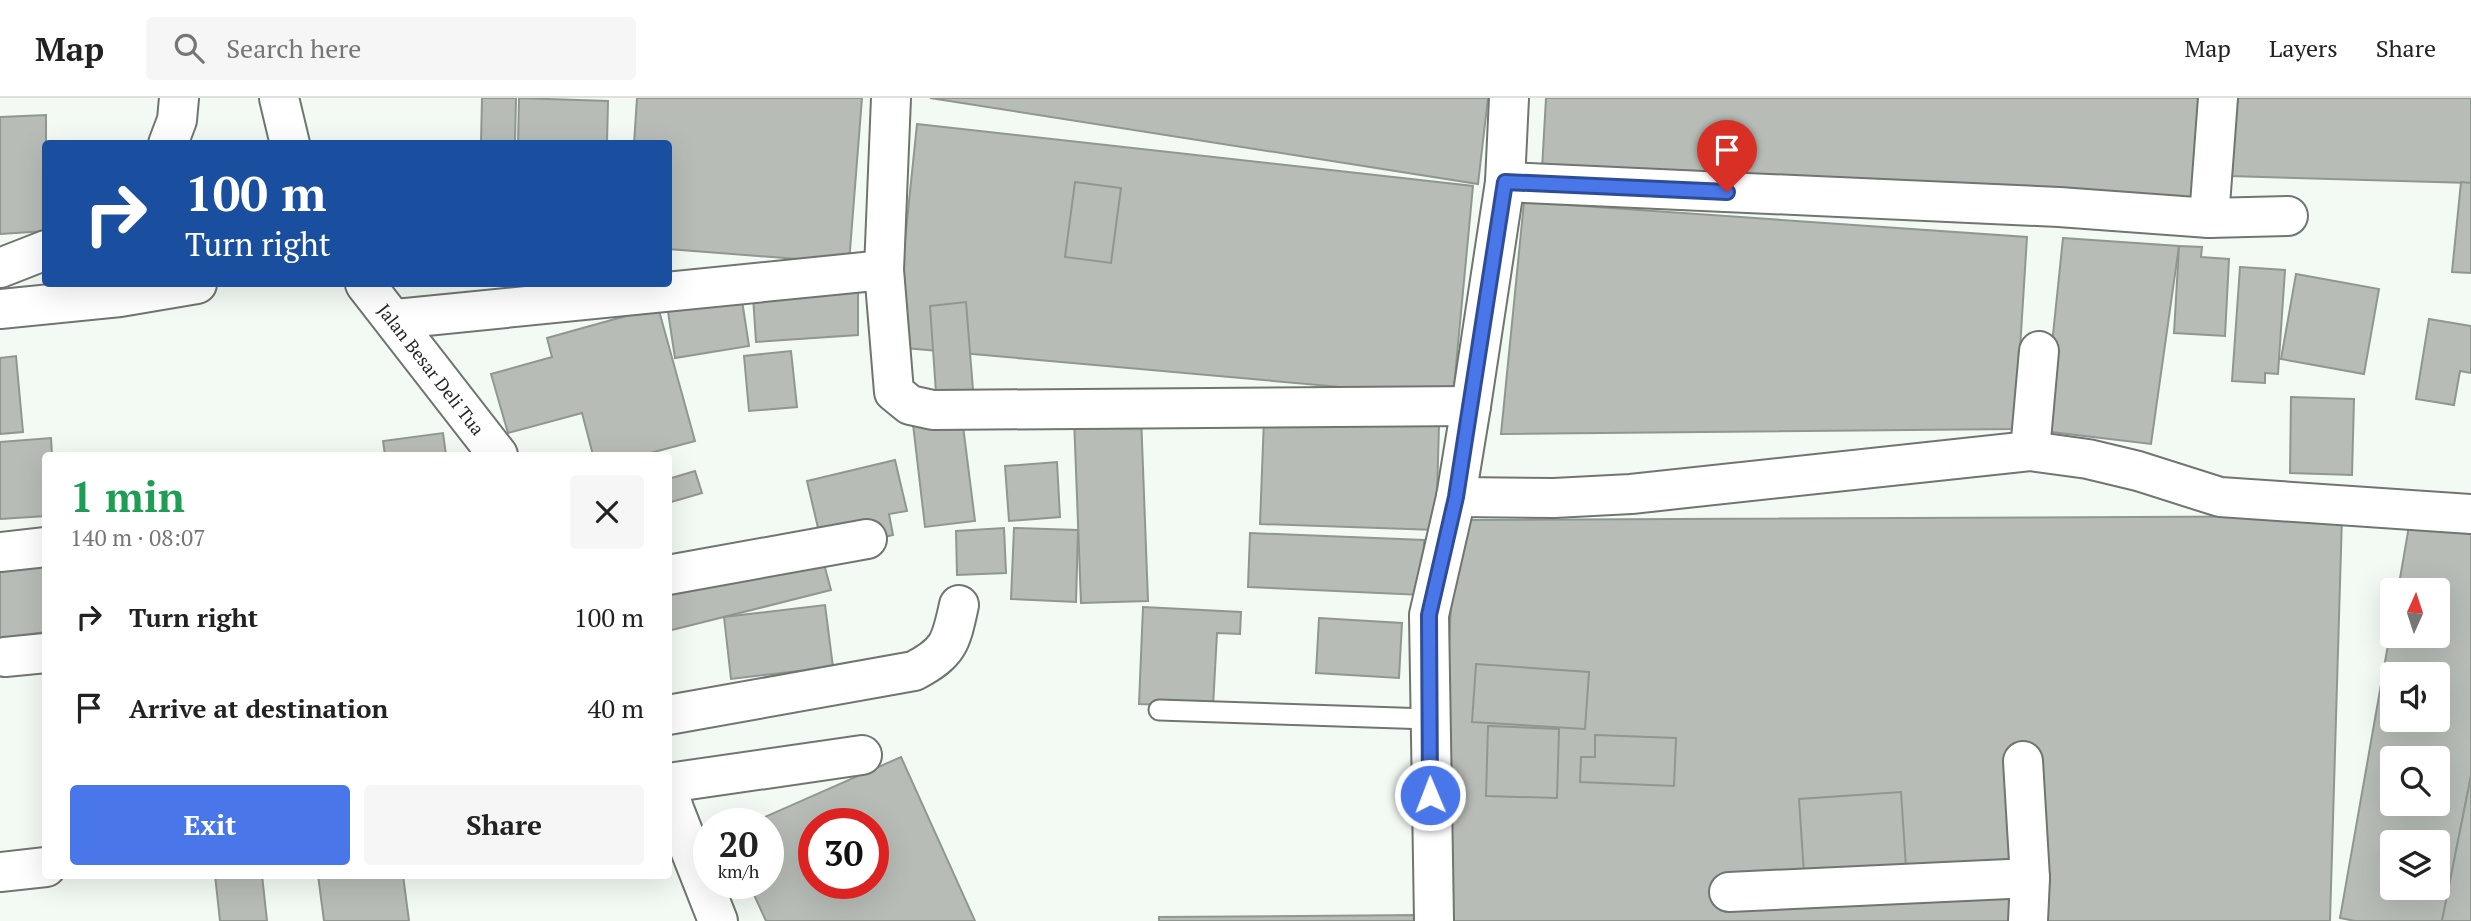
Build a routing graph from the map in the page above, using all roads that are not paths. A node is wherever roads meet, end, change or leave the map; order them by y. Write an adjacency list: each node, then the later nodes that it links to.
1 (179, 98): 6 (street)
2 (279, 98): 7 (street)
3 (891, 98): 13 (street)
4 (1509, 98): 8 (street)
5 (2218, 98): 10 (street)
6 (170, 140)
7 (289, 140)
8 (1505, 182): 10 (street); 19 (street)
9 (2288, 216): 10 (street)
10 (2209, 218)
11 (42, 252): 12 (street)
12 (0, 268)
13 (884, 270): 17 (street); 19 (street)
14 (179, 287): 16 (street)
15 (368, 287): 17 (street, Jalan Besar Deli Tua)
16 (0, 309)
17 (396, 319): 21 (street, Jalan Besar Deli Tua)
18 (2039, 351): 20 (street)
19 (1471, 406): 22 (street)
20 (2030, 451): 22 (street); 23 (street)
21 (496, 452)
22 (1456, 497): 33 (street)
23 (2471, 514)
24 (867, 539): 27 (street)
25 (42, 547): 26 (street)
26 (0, 552)
27 (672, 574)
28 (959, 605): 32 (street)
29 (42, 653): 30 (street)
30 (5, 657)
31 (1159, 710): 33 (lane)
32 (672, 714)
33 (1429, 719): 43 (street)
34 (862, 755): 36 (street)
35 (2023, 761): 40 (street)
36 (672, 797)
37 (672, 802): 42 (street)
38 (42, 867): 39 (street)
39 (0, 872)
40 (2029, 878): 41 (street); 44 (street)
41 (1730, 892)
42 (718, 921)
43 (1434, 921)
44 (2028, 921)

